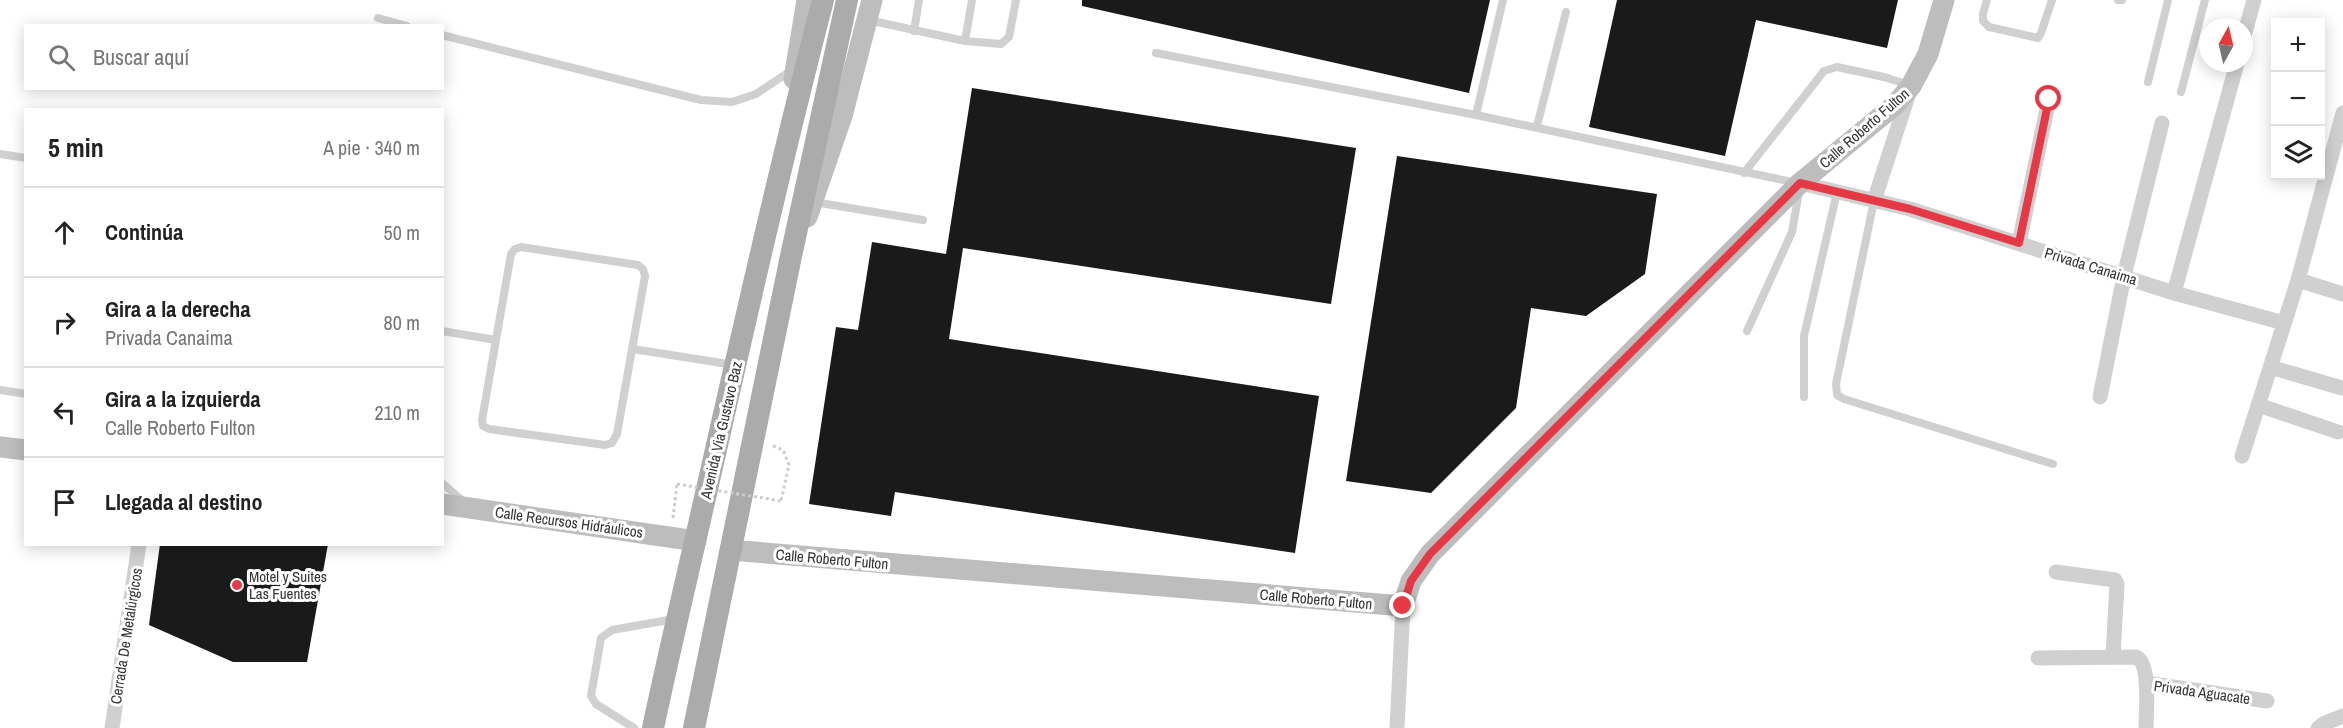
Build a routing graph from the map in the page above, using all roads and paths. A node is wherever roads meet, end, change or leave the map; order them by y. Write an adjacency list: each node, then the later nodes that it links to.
1 (807, 0): 23 (main road, Avenida Via Gustavo Baz)
2 (823, 0): 33 (main road, Avenida Via Gustavo Baz)
3 (847, 0): 43 (main road)
4 (919, 0): 19 (lane)
5 (972, 0): 21 (lane)
6 (1016, 0): 21 (lane)
7 (1503, 0): 30 (lane)
8 (1944, 0): 26 (main road, Calle Roberto Fulton)
9 (1987, 0): 10 (lane)
10 (2052, 0)
11 (2168, 0): 25 (lane)
12 (2205, 0): 27 (lane)
13 (2254, 0): 17 (street)
14 (870, 10): 19 (lane); 39 (main road)
15 (1566, 12): 32 (lane)
16 (378, 18): 18 (lane)
17 (2249, 18)
18 (400, 24)
19 (914, 31): 21 (lane)
20 (444, 36): 23 (lane)
21 (965, 41)
22 (1156, 53): 30 (lane)
23 (795, 68): 33 (main road, Avenida Via Gustavo Baz)
24 (2235, 72): 46 (street)
25 (2148, 82)
26 (1911, 86): 36 (lane); 37 (main road, Calle Roberto Fulton); 40 (street)
27 (2181, 92)
28 (2049, 99): 42 (street)
29 (2343, 112): 45 (street)
30 (1476, 115): 32 (lane)
31 (2162, 123): 44 (street)
32 (1537, 126): 36 (lane)
33 (789, 132): 53 (main road, Avenida Via Gustavo Baz)
34 (0, 154): 35 (lane)
35 (24, 158)
36 (1744, 173): 37 (lane)
37 (1800, 183): 38 (street, Privada Canaima); 50 (lane); 75 (main road, Calle Roberto Fulton)
38 (1837, 192): 40 (street, Privada Canaima); 58 (lane)
39 (813, 201): 41 (lane); 43 (main road)
40 (1874, 201): 42 (street, Privada Canaima); 65 (lane)
41 (923, 220)
42 (2019, 243): 44 (street, Privada Canaima)
43 (791, 256): 73 (main road)
44 (2124, 276): 46 (street, Privada Canaima); 59 (street)
45 (2298, 280): 47 (street); 48 (street)
46 (2174, 293): 48 (street, Privada Canaima)
47 (2343, 294)
48 (2284, 323): 54 (street)
49 (444, 331): 51 (lane)
50 (1747, 331)
51 (496, 340): 52 (lane); 52 (lane)
52 (633, 349): 53 (lane)
53 (735, 366): 71 (main road, Avenida Via Gustavo Baz)
54 (2270, 368): 55 (street); 60 (street)
55 (2342, 388)
56 (0, 390): 57 (lane)
57 (24, 394)
58 (1804, 397)
59 (2100, 398)
60 (2258, 405): 61 (street); 64 (street)
61 (2338, 432)
62 (0, 447): 63 (main road)
63 (24, 450)
64 (2242, 456)
65 (2053, 464)
66 (789, 465): 70 (path, bridge)
67 (444, 485): 69 (lane)
68 (444, 504): 69 (main road, Calle Recursos Hidráulicos)
69 (470, 508): 71 (main road, Calle Recursos Hidráulicos)
70 (673, 523)
71 (696, 541): 76 (main road, Avenida Via Gustavo Baz)
72 (139, 546): 82 (street, Cerrada De Metalúrgicos)
73 (730, 550): 75 (main road, Calle Roberto Fulton); 85 (main road)
74 (2056, 572): 77 (street)
75 (1403, 606): 86 (street)
76 (676, 619): 83 (lane); 84 (main road, Avenida Via Gustavo Baz)
77 (2113, 657): 78 (street); 79 (street)
78 (2038, 658)
79 (2146, 684): 80 (street, Privada Aguacate); 87 (street, Privada Aguacate)
80 (2267, 701)
81 (2343, 716): 88 (street)
82 (112, 728)
83 (634, 728)
84 (653, 728)
85 (694, 728)
86 (1397, 728)
87 (2146, 728)
88 (2318, 728)

